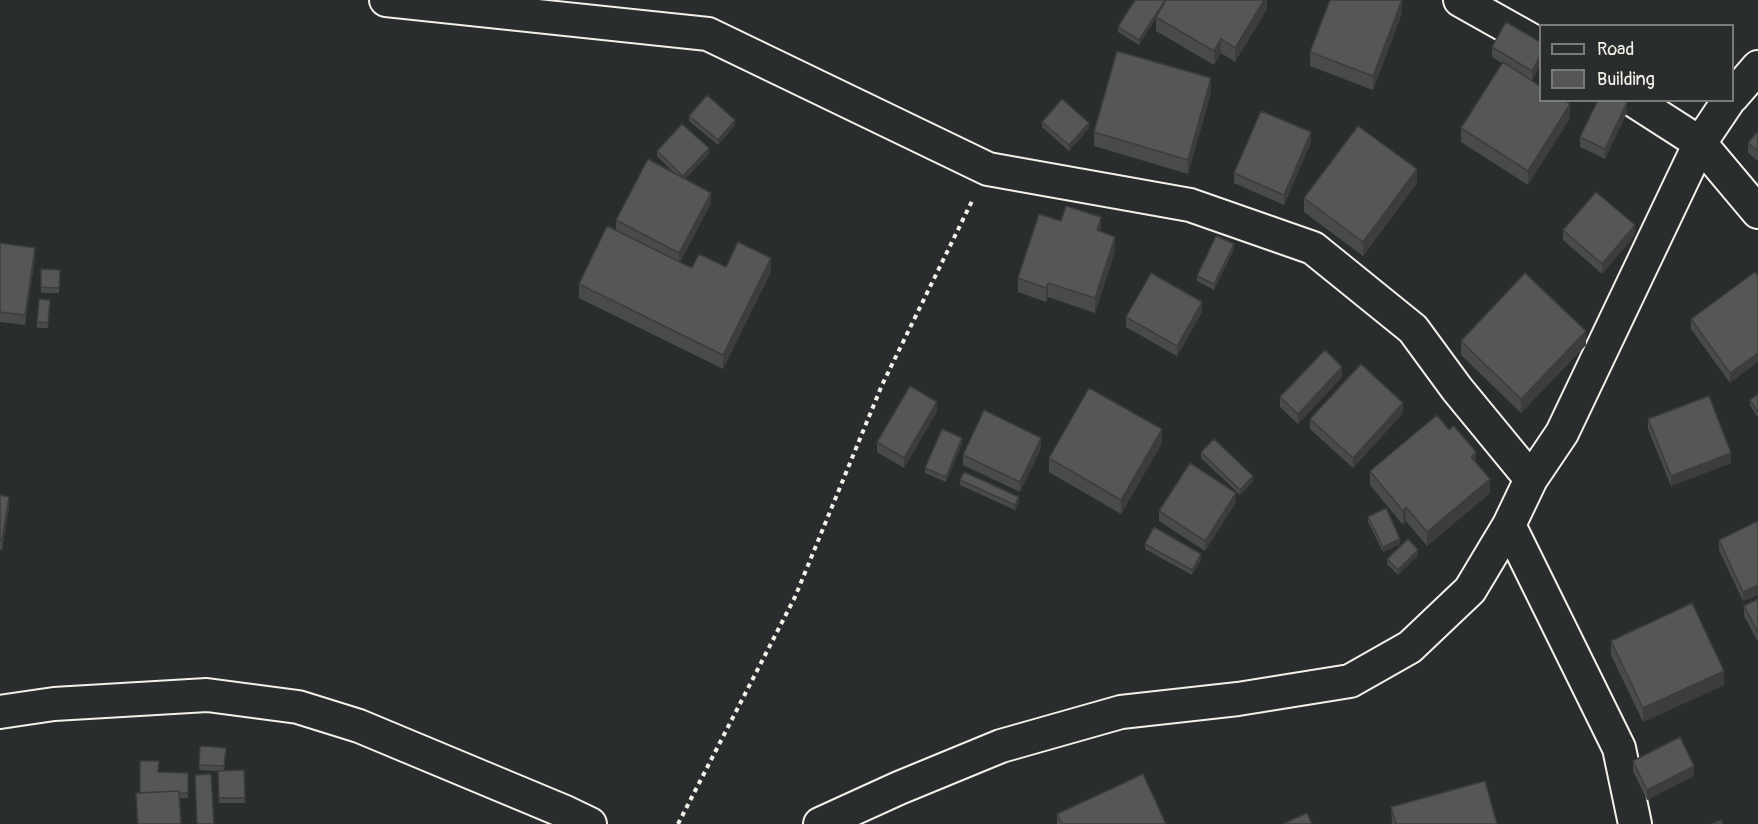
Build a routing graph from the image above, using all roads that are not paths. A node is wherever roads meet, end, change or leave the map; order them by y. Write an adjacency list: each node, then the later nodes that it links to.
1 (386, 0): 10 (street)
2 (1460, 0): 3 (street)
3 (1539, 44)
4 (1758, 66): 5 (street)
5 (1734, 94)
6 (1636, 102): 8 (street)
7 (1728, 102): 8 (street)
8 (1700, 143): 9 (street); 10 (street)
9 (1758, 212)
10 (1531, 478): 11 (street)
11 (1509, 525): 14 (street); 15 (street)
12 (0, 712): 13 (street)
13 (590, 824)
14 (820, 824)
15 (1635, 824)

